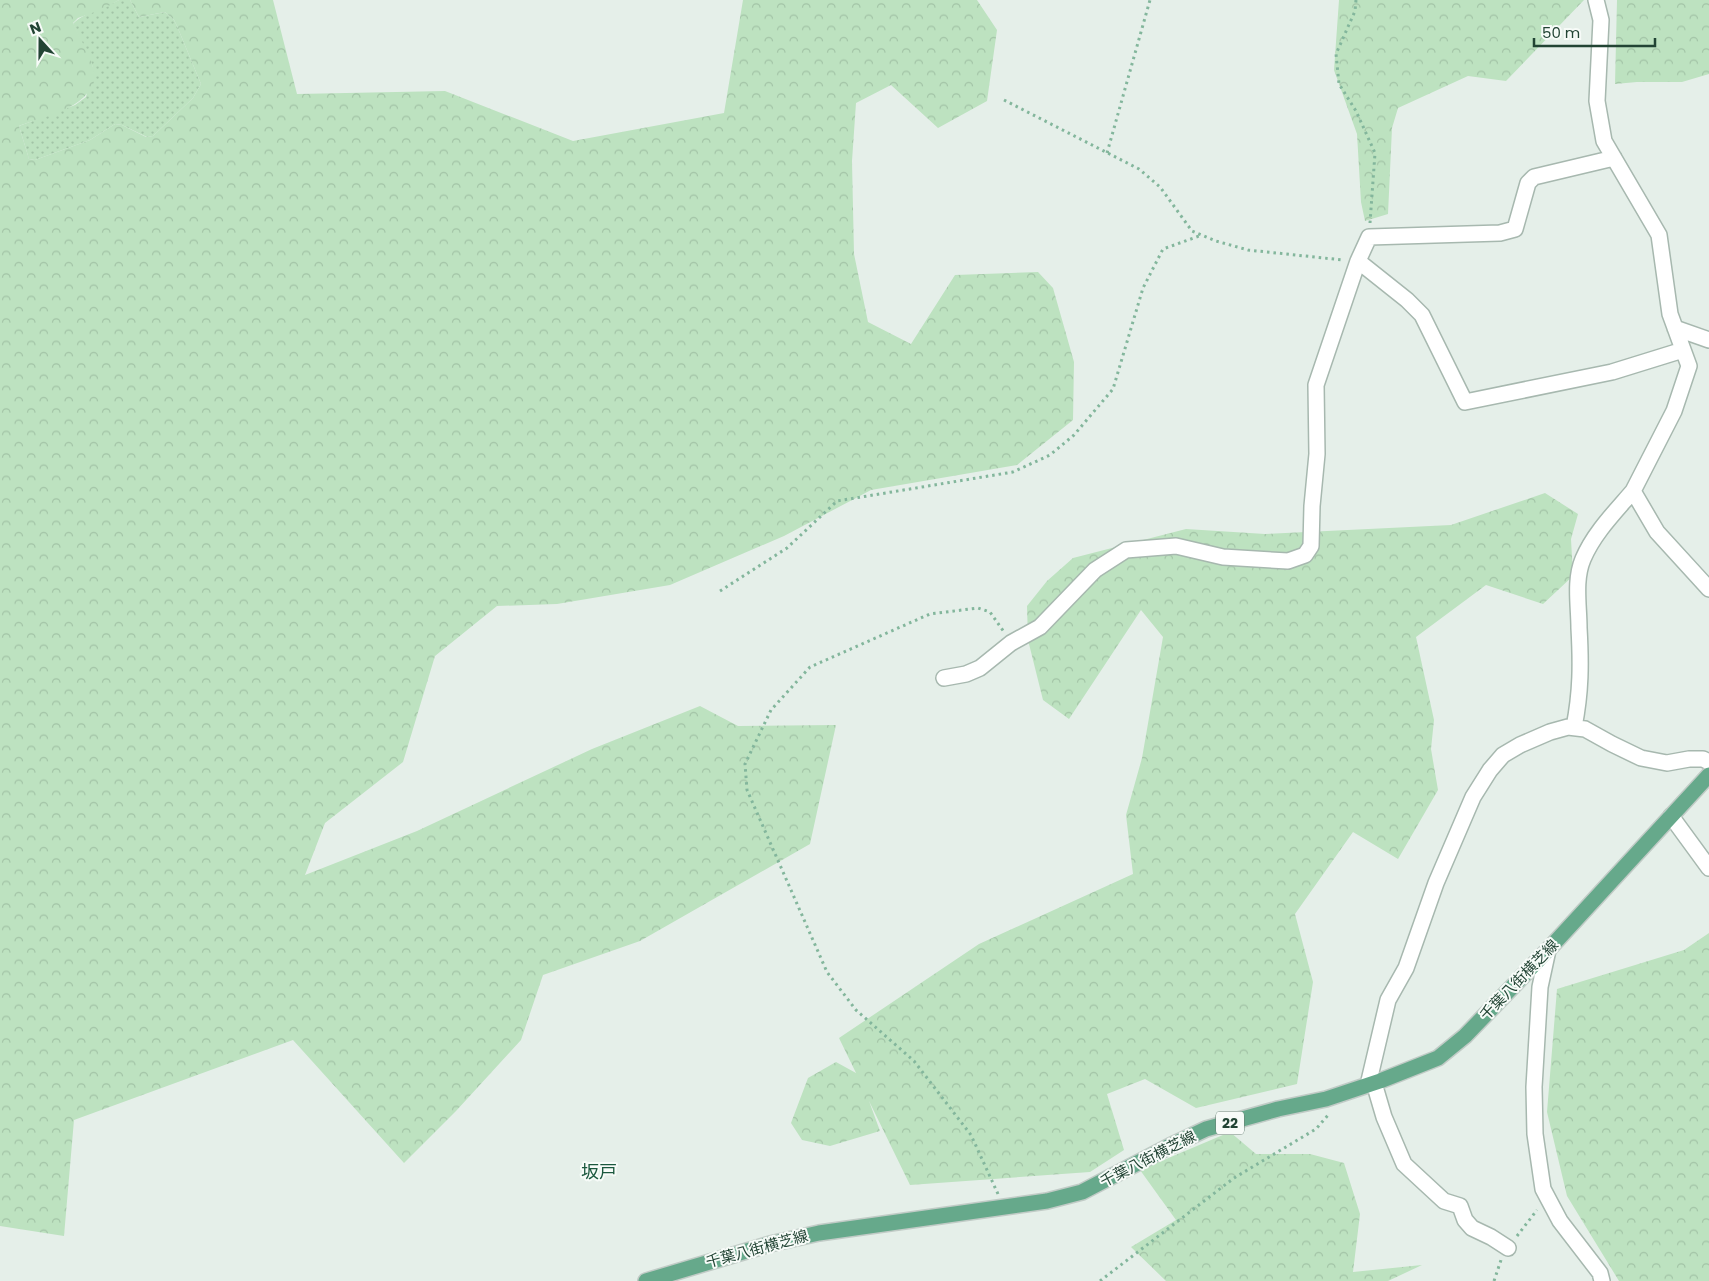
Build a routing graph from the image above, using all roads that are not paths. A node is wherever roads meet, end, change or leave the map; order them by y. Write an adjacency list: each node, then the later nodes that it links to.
1 (1596, 0): 2 (street)
2 (1614, 158): 3 (street); 4 (street)
3 (1358, 261): 6 (street); 9 (street)
4 (1675, 328): 5 (street); 6 (street)
5 (1709, 340)
6 (1683, 350): 7 (street)
7 (1633, 491): 8 (street); 10 (street)
8 (1709, 589)
9 (944, 678)
10 (1574, 727): 11 (street); 16 (street)
11 (1709, 762)
12 (1709, 775): 13 (main road, 千葉八街横芝線 / 22)
13 (1671, 816): 14 (street); 15 (main road, 千葉八街横芝線 / 22)
14 (1709, 868)
15 (1548, 950): 16 (main road, 千葉八街横芝線 / 22); 19 (street)
16 (1371, 1084): 17 (street); 18 (main road, 千葉八街横芝線 / 22)
17 (1508, 1248)
18 (646, 1281)
19 (1602, 1281)

